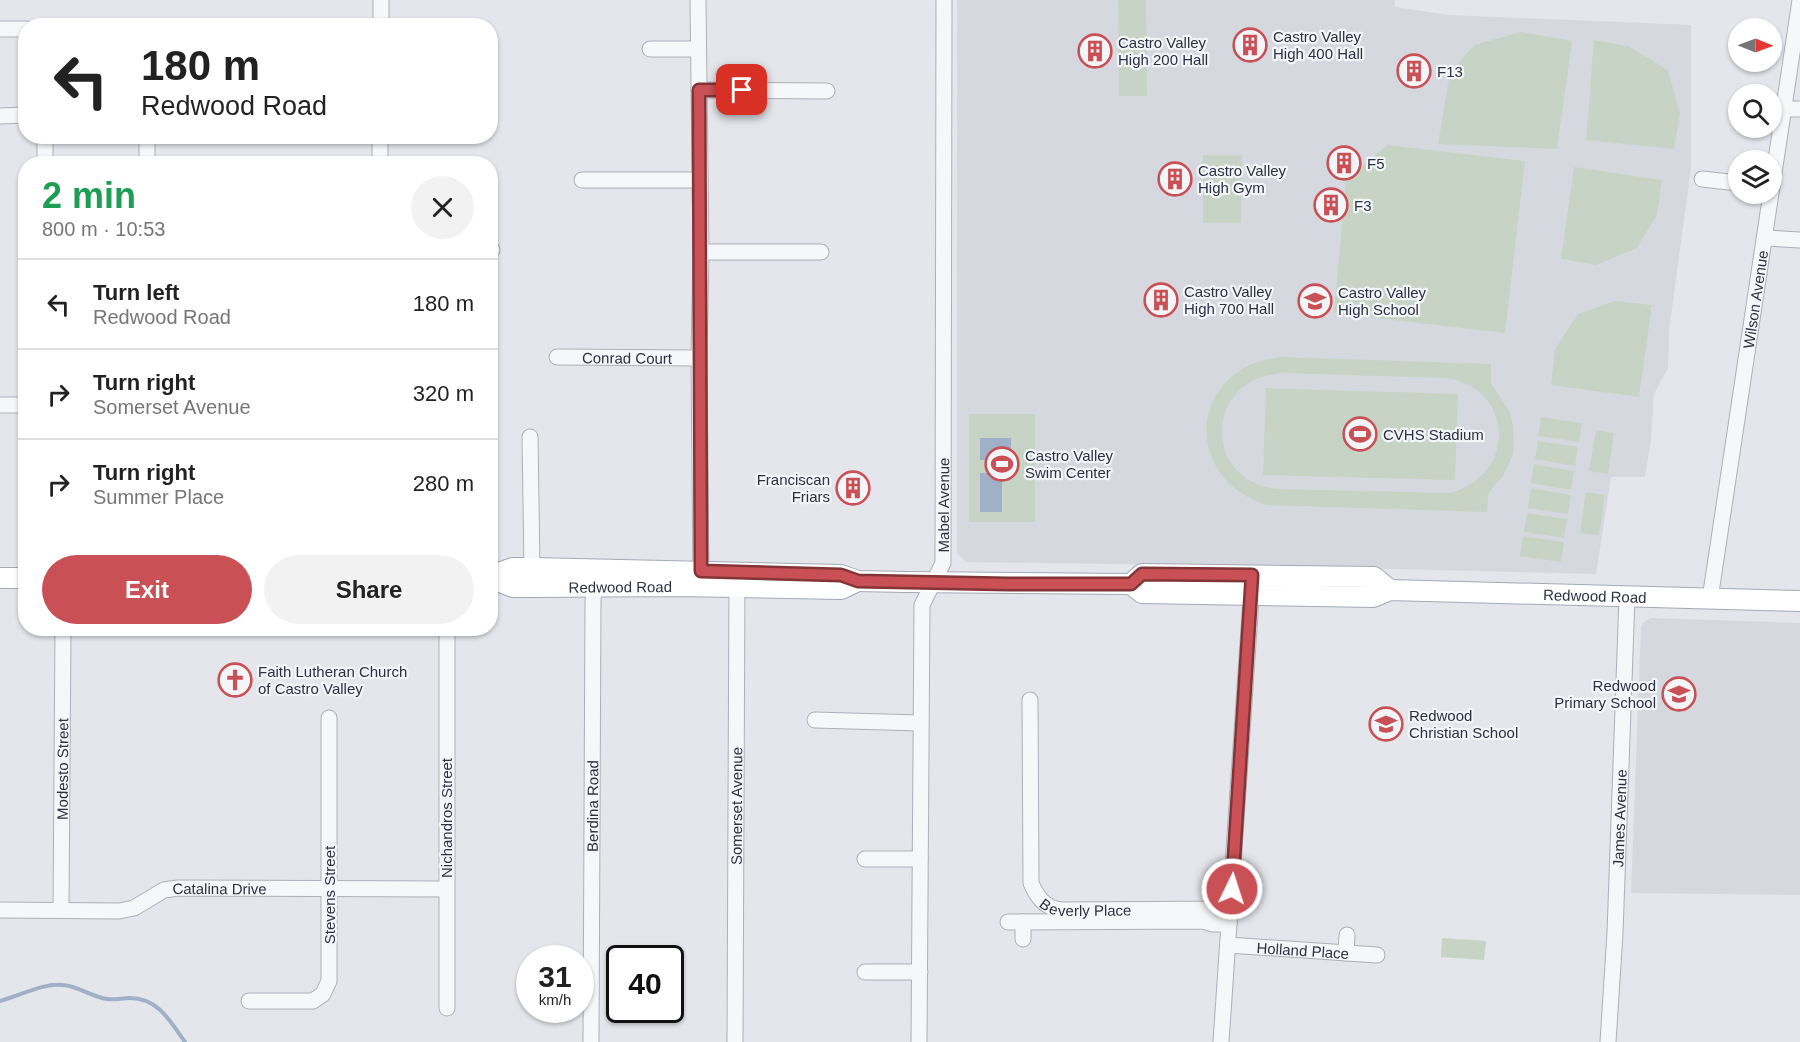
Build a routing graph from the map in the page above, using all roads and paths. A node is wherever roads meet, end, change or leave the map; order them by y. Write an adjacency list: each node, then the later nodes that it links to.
1 (381, 0): 5 (street)
2 (698, 0): 9 (street)
3 (944, 0): 40 (street, Mabel Avenue)
4 (1800, 0): 12 (street, Wilson Avenue)
5 (381, 18)
6 (0, 29): 7 (street)
7 (18, 29)
8 (650, 49): 9 (street)
9 (698, 49): 10 (street)
10 (699, 90): 11 (street); 19 (street)
11 (827, 91)
12 (1784, 109): 13 (street); 16 (street, Wilson Avenue)
13 (1800, 109)
14 (18, 115): 15 (street)
15 (0, 116)
16 (1778, 150)
17 (1702, 179): 20 (street)
18 (582, 180): 19 (street)
19 (700, 180): 24 (street)
20 (1728, 182)
21 (1770, 204): 22 (street, Wilson Avenue)
22 (1766, 238): 23 (street); 45 (street, Wilson Avenue)
23 (1800, 240)
24 (701, 252): 25 (street); 27 (street)
25 (821, 252)
26 (557, 357): 27 (street, Conrad Court)
27 (699, 358): 37 (street)
28 (0, 405): 29 (street)
29 (18, 405)
30 (530, 437): 31 (street)
31 (532, 568): 32 (main road, Redwood Road); 36 (main road, Redwood Road)
32 (498, 574)
33 (1252, 575): 41 (main road, Redwood Road); 42 (main road, Redwood Road); 43 (street)
34 (0, 578): 35 (main road)
35 (18, 578)
36 (595, 579): 37 (main road, Redwood Road); 38 (main road, Redwood Road); 70 (street, Berdina Road)
37 (701, 579): 39 (main road, Redwood Road)
38 (498, 580)
39 (737, 580): 40 (main road, Redwood Road); 71 (street, Somerset Avenue)
40 (933, 583): 41 (main road, Redwood Road); 52 (street, Mabel Avenue)
41 (1131, 584): 43 (main road, Redwood Road)
42 (1390, 590): 43 (main road, Redwood Road); 44 (main road, Redwood Road)
43 (1252, 595): 59 (street)
44 (1627, 597): 45 (main road, Redwood Road); 74 (street, James Avenue)
45 (1710, 599): 46 (main road, Redwood Road)
46 (1800, 601)
47 (63, 636): 58 (street, Modesto Street)
48 (447, 636): 56 (street, Nichandros Street)
49 (1030, 700): 59 (street, Beverly Place)
50 (329, 718): 55 (street, Stevens Street)
51 (815, 720): 52 (street)
52 (920, 723): 54 (street, Mabel Avenue)
53 (865, 859): 54 (street)
54 (920, 859): 67 (street, Mabel Avenue)
55 (329, 888): 56 (street, Catalina Drive); 58 (street, Catalina Drive); 68 (street, Stevens Street)
56 (446, 889): 69 (street, Nichandros Street)
57 (0, 910): 58 (street, Catalina Drive)
58 (61, 910)
59 (1230, 917): 61 (street); 62 (street)
60 (1347, 935): 63 (street)
61 (1023, 939)
62 (1228, 945): 63 (street, Holland Place); 73 (street)
63 (1347, 953): 64 (street, Holland Place); 65 (street)
64 (1377, 955)
65 (1348, 970)
66 (865, 972): 67 (street)
67 (920, 972): 72 (street, Mabel Avenue)
68 (249, 1001)
69 (447, 1008)
70 (591, 1042)
71 (735, 1042)
72 (919, 1042)
73 (1221, 1042)
74 (1608, 1042)

